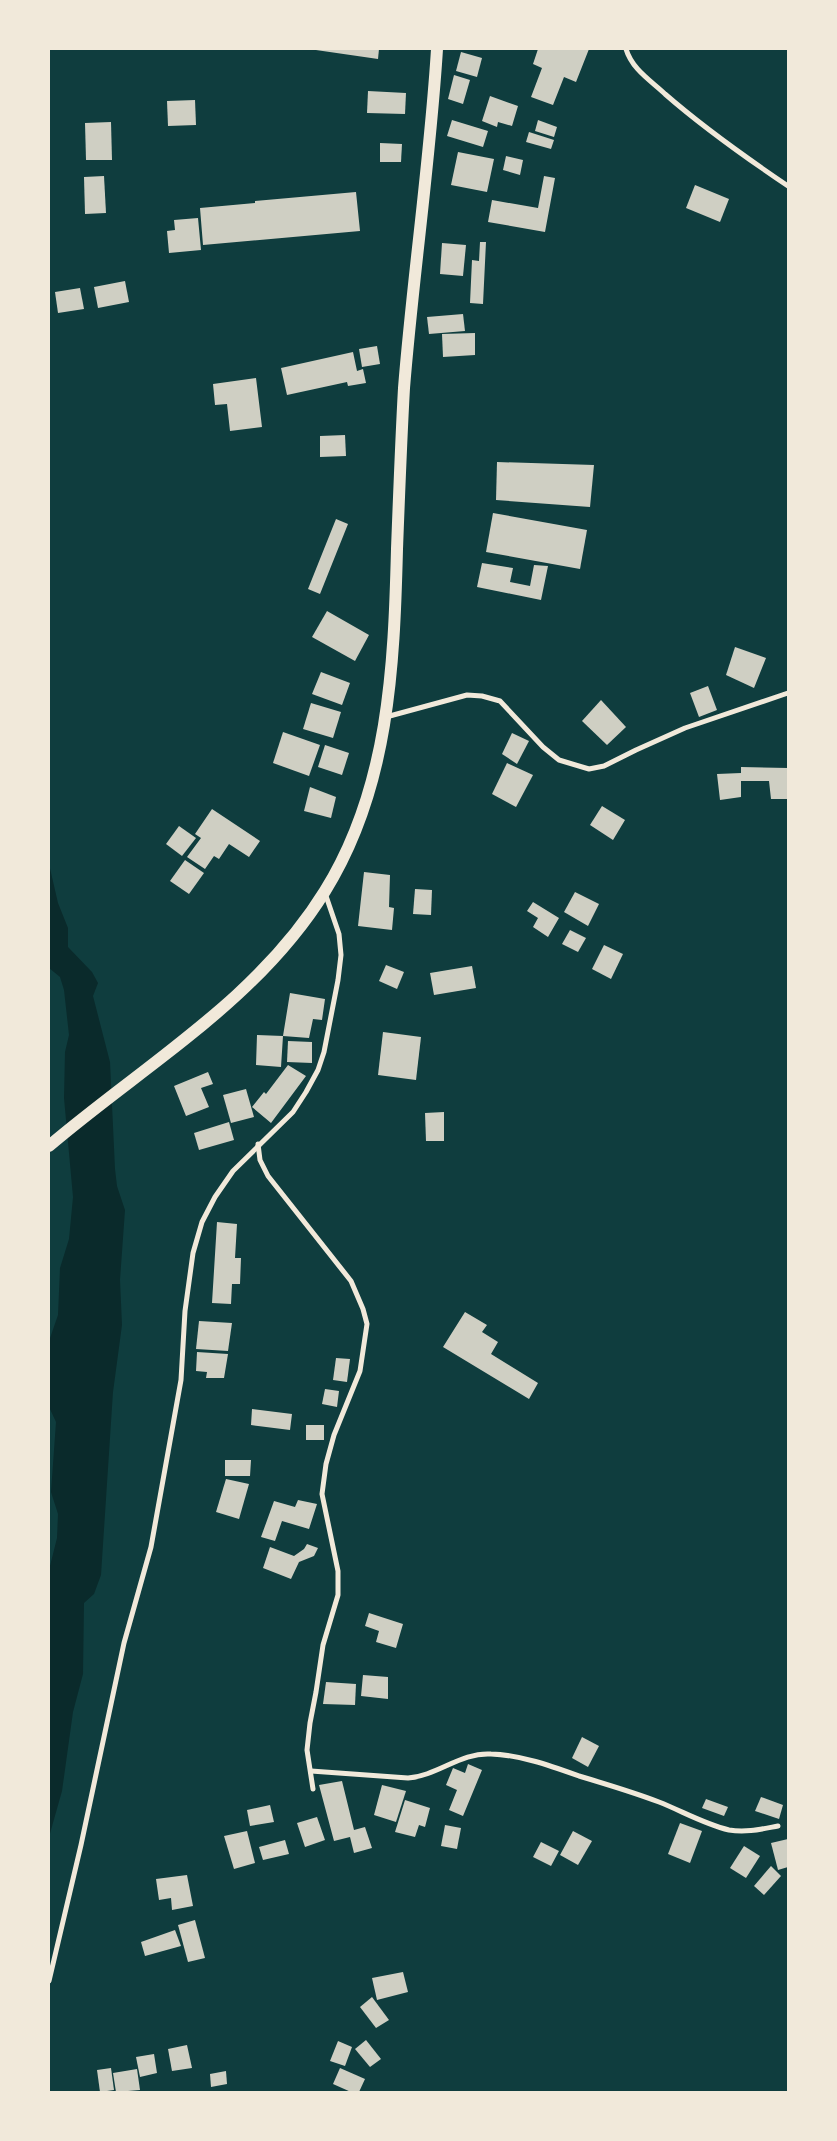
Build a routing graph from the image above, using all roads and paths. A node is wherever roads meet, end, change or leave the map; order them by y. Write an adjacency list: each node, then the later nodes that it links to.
1 (437, 49): 5 (main road)
2 (626, 49): 3 (street)
3 (788, 186)
4 (788, 693): 5 (street)
5 (386, 717): 6 (main road)
6 (324, 892): 7 (street); 8 (main road)
7 (258, 1144): 9 (street); 12 (street)
8 (49, 1146)
9 (311, 1771): 10 (street); 11 (street)
10 (313, 1789)
11 (778, 1826)
12 (49, 1981)

